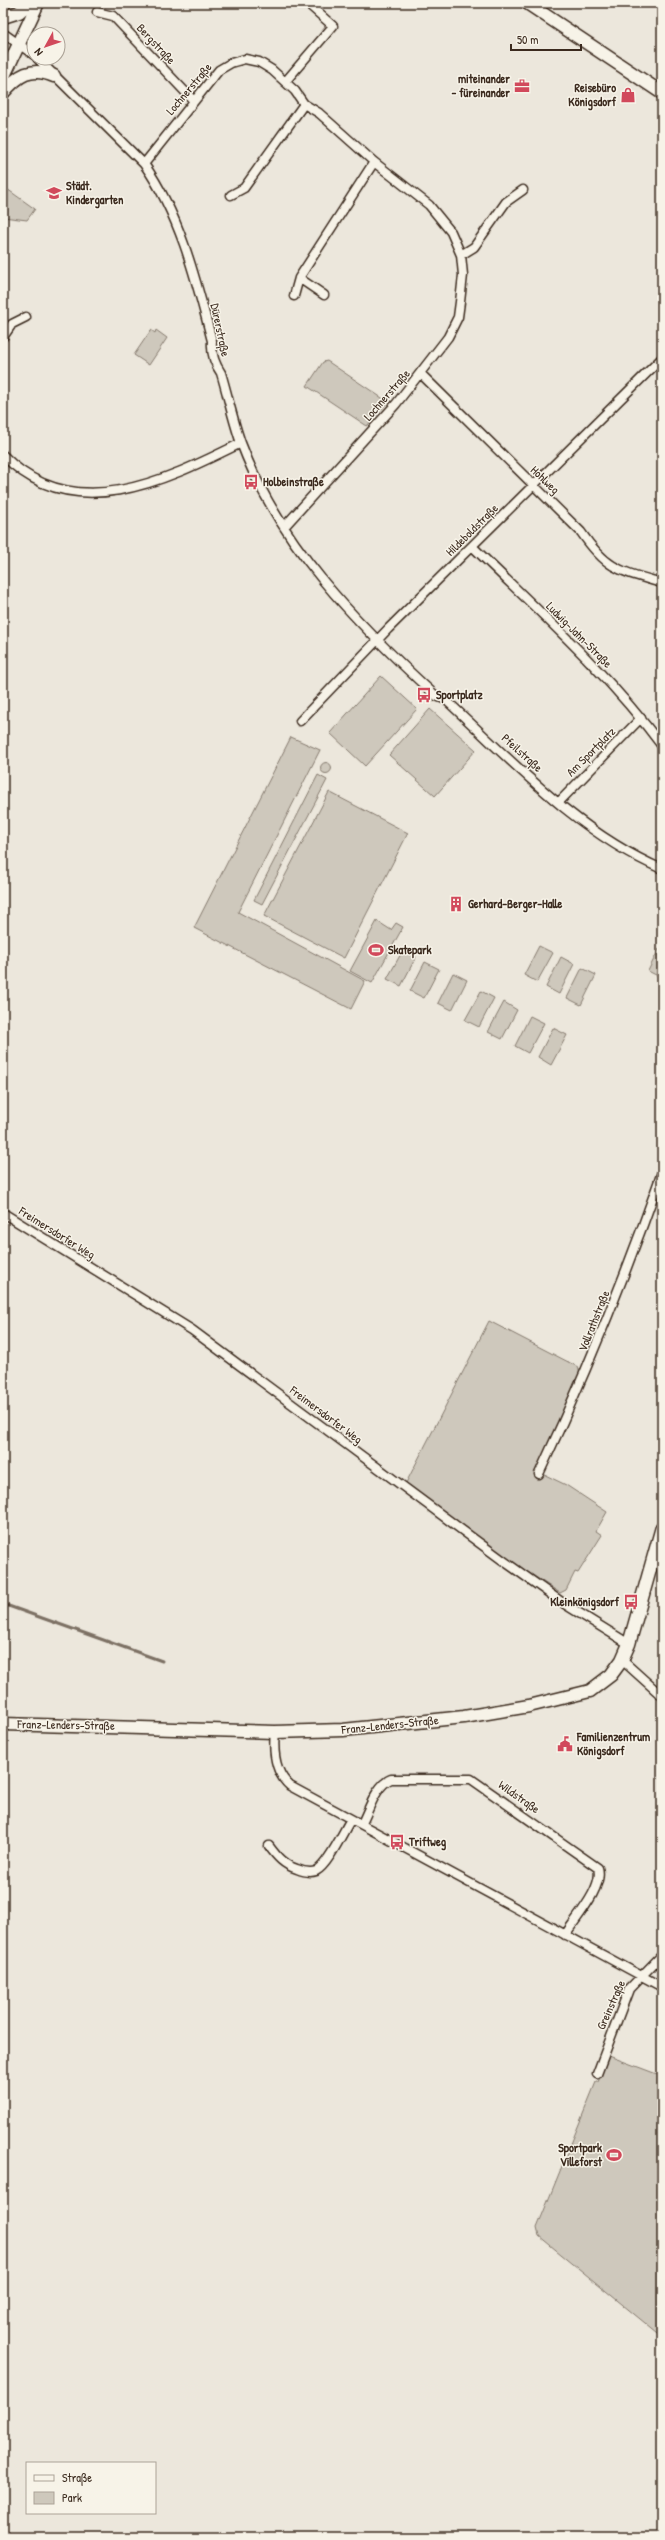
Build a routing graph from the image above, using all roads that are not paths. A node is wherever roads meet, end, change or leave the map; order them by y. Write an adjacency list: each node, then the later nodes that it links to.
1 (29, 3): 6 (street)
2 (38, 3): 8 (street)
3 (307, 3): 13 (street)
4 (527, 3): 15 (street)
5 (97, 12): 16 (street, Bergstraße)
6 (3, 17)
7 (3, 33): 8 (street)
8 (19, 44): 9 (street); 12 (street)
9 (26, 49)
10 (45, 66): 11 (street, Dürerstraße)
11 (54, 76): 14 (street); 19 (street, Dürerstraße)
12 (3, 78)
13 (286, 82): 16 (street, Lochnerstraße); 17 (street, Lochnerstraße)
14 (3, 93)
15 (662, 93)
16 (193, 100): 19 (street, Lochnerstraße)
17 (304, 104): 18 (street, Lochnerstraße); 21 (street)
18 (374, 162): 22 (street, Lochnerstraße); 23 (street)
19 (144, 164): 30 (street, Dürerstraße)
20 (523, 190): 22 (street)
21 (231, 194)
22 (461, 255): 29 (street, Lochnerstraße)
23 (299, 278): 24 (street); 25 (street)
24 (324, 295)
25 (294, 296)
26 (26, 316): 27 (street)
27 (3, 337)
28 (662, 358): 32 (street, Hildeboldstraße)
29 (422, 374): 32 (street, Hohlweg); 33 (street, Lochnerstraße)
30 (241, 443): 31 (street); 33 (street, Dürerstraße)
31 (3, 455)
32 (533, 486): 34 (street, Hildeboldstraße); 35 (street, Hohlweg)
33 (284, 528): 36 (street, Dürerstraße)
34 (472, 546): 36 (street, Hildeboldstraße); 37 (street, Ludwig-Jahn-Straße)
35 (662, 583)
36 (376, 641): 38 (street, Hildeboldstraße); 40 (street, Pfeilstraße)
37 (641, 718): 39 (street, Ludwig-Jahn-Straße); 40 (street, Am Sportplatz)
38 (300, 721)
39 (662, 746)
40 (559, 802): 41 (street, Pfeilstraße)
41 (662, 869)
42 (662, 1172): 44 (street, Vollrathstraße)
43 (3, 1213): 46 (street, Freimersdorfer Weg)
44 (539, 1474)
45 (662, 1527): 46 (street, Franz-Lenders-Straße)
46 (629, 1644): 47 (street, Franz-Lenders-Straße)
47 (622, 1660): 48 (street); 50 (street, Franz-Lenders-Straße)
48 (662, 1696)
49 (3, 1724): 50 (street, Franz-Lenders-Straße)
50 (275, 1732): 51 (street)
51 (351, 1819): 52 (street); 53 (street)
52 (362, 1824): 54 (street); 54 (street, Wildstraße)
53 (269, 1846)
54 (565, 1935): 56 (street)
55 (662, 1955): 56 (street, Greinstraße)
56 (640, 1977): 57 (street); 58 (street, Greinstraße)
57 (662, 1987)
58 (597, 2074)

